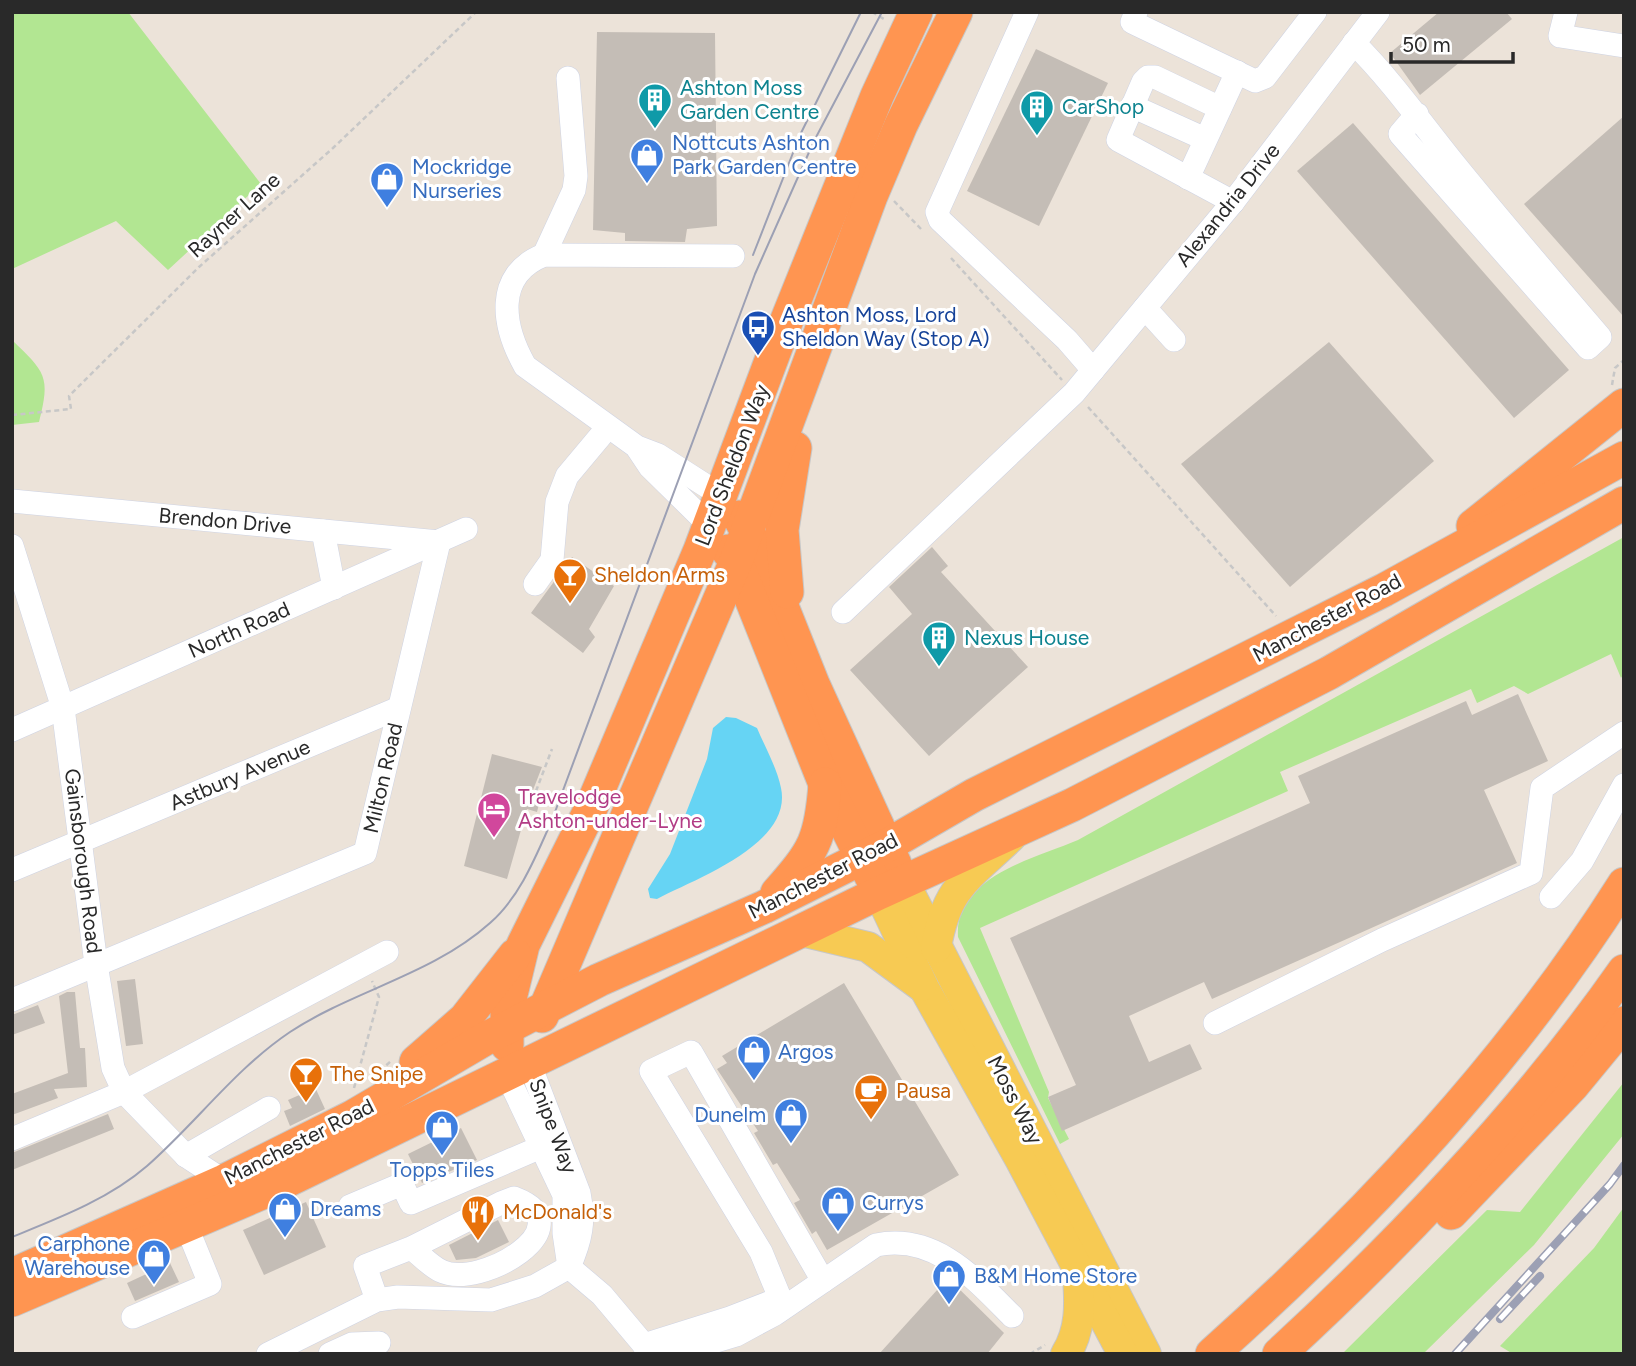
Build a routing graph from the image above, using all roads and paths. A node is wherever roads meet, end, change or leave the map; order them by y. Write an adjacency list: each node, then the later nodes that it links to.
1 (476, 12): 32 (path, Rayner Lane)
2 (872, 12): 10 (path)
3 (916, 12): 40 (highway, Lord Sheldon Way)
4 (956, 12): 28 (highway, Lord Sheldon Way)
5 (1027, 12): 29 (street)
6 (1136, 12): 13 (street)
7 (1315, 12): 13 (street)
8 (1378, 12): 11 (street, Alexandria Drive)
9 (1566, 12): 12 (street)
10 (880, 17)
11 (1354, 43): 17 (street); 21 (street, Alexandria Drive)
12 (1624, 46)
13 (1237, 72): 16 (street)
14 (568, 78): 23 (street)
15 (1132, 106): 16 (street); 18 (street); 19 (street)
16 (1220, 108): 18 (street)
17 (1417, 114): 17 (street)
18 (1205, 139): 19 (street)
19 (1188, 178): 21 (street)
20 (892, 199): 22 (path)
21 (1233, 202): 26 (street, Alexandria Drive)
22 (927, 235)
23 (544, 255): 24 (street); 33 (street)
24 (733, 256)
25 (950, 257): 30 (path)
26 (1145, 308): 27 (street); 29 (street, Alexandria Drive)
27 (1174, 340)
28 (816, 349): 40 (highway, Lord Sheldon Way); 50 (highway)
29 (1094, 370): 30 (street, Alexandria Drive)
30 (1074, 393): 49 (street, Alexandria Drive); 52 (path)
31 (1624, 405): 45 (highway)
32 (12, 415)
33 (608, 427): 34 (street); 46 (street)
34 (637, 447): 40 (street); 40 (street)
35 (1624, 458): 39 (highway, Manchester Road)
36 (1624, 479): 39 (highway)
37 (12, 501): 42 (street, Brendon Drive)
38 (1615, 511): 61 (highway, Manchester Road)
39 (1514, 520): 45 (highway, Manchester Road)
40 (730, 526): 50 (highway, Lord Sheldon Way); 51 (highway, Lord Sheldon Way); 70 (highway, Lord Sheldon Way)
41 (466, 529): 43 (street, North Road)
42 (323, 531): 43 (street, Brendon Drive); 47 (street)
43 (439, 542): 47 (street, North Road); 54 (street, Milton Road)
44 (12, 546): 48 (street, Gainsborough Road)
45 (1428, 564): 52 (highway, Manchester Road)
46 (535, 584)
47 (334, 588): 53 (street, North Road)
48 (19, 591): 53 (street, Gainsborough Road)
49 (842, 612)
50 (778, 631): 51 (highway); 58 (highway, Lord Sheldon Way); 63 (highway, Lord Sheldon Way)
51 (704, 635): 78 (highway, Lord Sheldon Way)
52 (1294, 636): 63 (highway, Manchester Road)
53 (63, 708): 55 (street, North Road); 62 (street, Gainsborough Road)
54 (399, 708): 62 (street, Astbury Avenue); 73 (street, Milton Road)
55 (12, 730)
56 (1624, 734): 79 (street)
57 (552, 749): 60 (path)
58 (825, 784): 63 (highway, Lord Sheldon Way); 68 (highway)
59 (1624, 785): 67 (street)
60 (537, 791)
61 (1016, 832): 66 (highway, Manchester Road); 71 (main road)
62 (80, 842): 64 (street, Astbury Avenue); 73 (street, Gainsborough Road)
63 (874, 852): 66 (highway, Moss Way); 68 (highway, Manchester Road)
64 (12, 870)
65 (1624, 884): 110 (highway)
66 (891, 888): 69 (highway, Manchester Road); 71 (main road, Moss Way); 76 (main road, Moss Way)
67 (1551, 897)
68 (764, 907): 78 (highway, Manchester Road)
69 (801, 931): 76 (main road); 81 (highway, Manchester Road)
70 (523, 945): 81 (highway, Lord Sheldon Way); 82 (highway)
71 (936, 948): 106 (main road, Moss Way)
72 (387, 952): 83 (street)
73 (96, 964): 77 (street); 83 (street, Gainsborough Road)
74 (1624, 971): 104 (highway)
75 (369, 975): 84 (path)
76 (924, 988): 94 (main road, Moss Way)
77 (12, 1000)
78 (544, 1009): 81 (highway, Manchester Road)
79 (1215, 1023)
80 (1624, 1023): 104 (highway)
81 (513, 1057): 84 (highway, Manchester Road); 87 (street, Snipe Way); 91 (highway, Manchester Road); 93 (street, Snipe Way)
82 (416, 1062): 84 (main road)
83 (124, 1092): 86 (street); 88 (street, Gainsborough Road)
84 (354, 1104): 89 (highway, Manchester Road)
85 (269, 1108): 88 (street)
86 (12, 1139)
87 (541, 1147): 90 (street); 93 (street, Snipe Way)
88 (186, 1156): 89 (street, Gainsborough Road); 91 (street)
89 (224, 1181): 91 (highway, Manchester Road)
90 (350, 1206)
91 (172, 1218): 95 (highway, Manchester Road); 98 (highway, Manchester Road); 101 (street)
92 (411, 1248): 92 (street); 99 (street)
93 (569, 1267): 99 (street); 105 (street)
94 (1077, 1267): 106 (main road, Moss Way); 109 (main road)
95 (12, 1275)
96 (822, 1281): 97 (street); 97 (street); 100 (street); 102 (street)
97 (780, 1298): 102 (street)
98 (12, 1300)
99 (377, 1300): 107 (street)
100 (1012, 1316)
101 (133, 1317)
102 (736, 1336): 105 (street)
103 (379, 1343): 108 (street)
104 (1290, 1344)
105 (643, 1349)
106 (1131, 1352)
107 (268, 1354)
108 (330, 1354)
109 (1066, 1354)
110 (1212, 1354)

